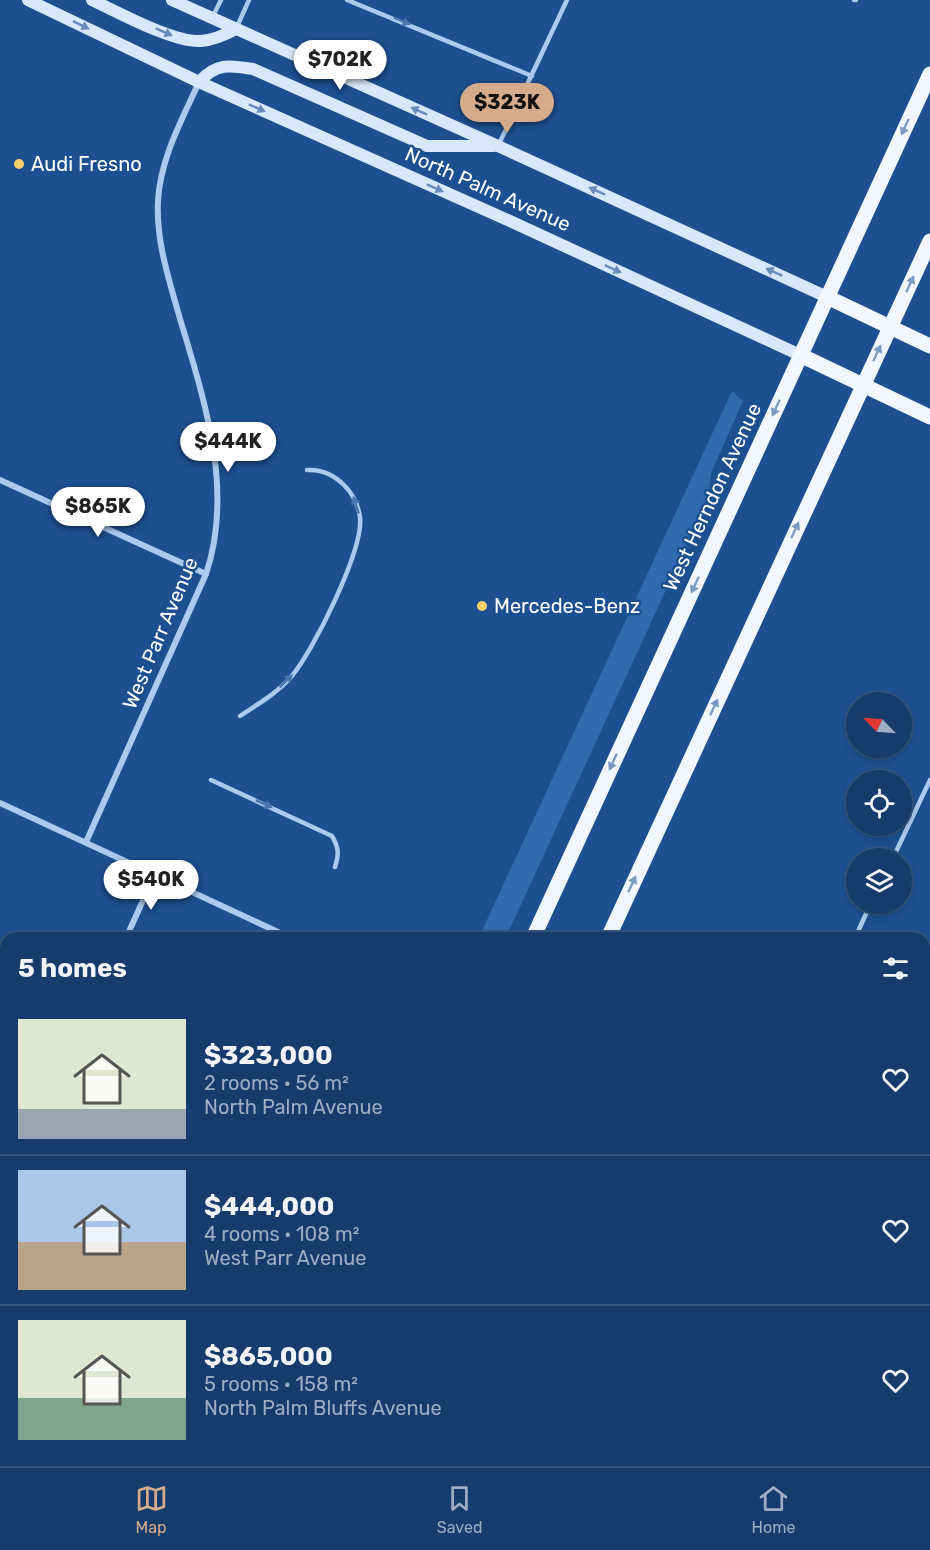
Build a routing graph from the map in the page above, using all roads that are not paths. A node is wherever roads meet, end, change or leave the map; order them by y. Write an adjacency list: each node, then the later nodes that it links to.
1 (28, 0): 12 (main road, North Palm Avenue, one-way to 12)
2 (92, 0): 9 (main road, one-way to 9)
3 (172, 0): 8 (main road)
4 (221, 0): 8 (lane)
5 (249, 0): 9 (lane)
6 (347, 0): 11 (lane, one-way to 11)
7 (567, 0): 11 (lane)
8 (212, 18): 9 (main road)
9 (236, 29): 13 (main road, one-way to 9)
10 (930, 74): 15 (main road, West Herndon Avenue, one-way to 15)
11 (532, 76): 13 (lane)
12 (199, 82): 13 (main road); 18 (main road, North Palm Avenue, one-way to 18); 23 (street, West Parr Avenue)
13 (498, 146): 15 (main road, one-way to 13)
14 (930, 240): 16 (main road, one-way to 14)
15 (827, 297): 16 (main road); 18 (main road, West Herndon Avenue)
16 (889, 327): 17 (main road); 19 (main road, one-way to 16)
17 (930, 346)
18 (800, 355): 19 (main road, North Palm Avenue); 35 (main road, West Herndon Avenue, one-way to 35)
19 (862, 386): 20 (main road, North Palm Avenue); 36 (main road, one-way to 19)
20 (930, 417)
21 (307, 470): 24 (lane, one-way to 21)
22 (0, 480): 23 (street)
23 (206, 574): 28 (street, West Parr Avenue)
24 (240, 716)
25 (211, 780): 30 (lane, one-way to 30)
26 (930, 780): 29 (lane)
27 (0, 803): 28 (street)
28 (86, 842): 31 (street)
29 (898, 848)
30 (335, 867)
31 (154, 874): 33 (street); 34 (street)
32 (866, 914): 37 (lane)
33 (129, 932)
34 (278, 932)
35 (536, 932)
36 (611, 932)
37 (858, 932)

